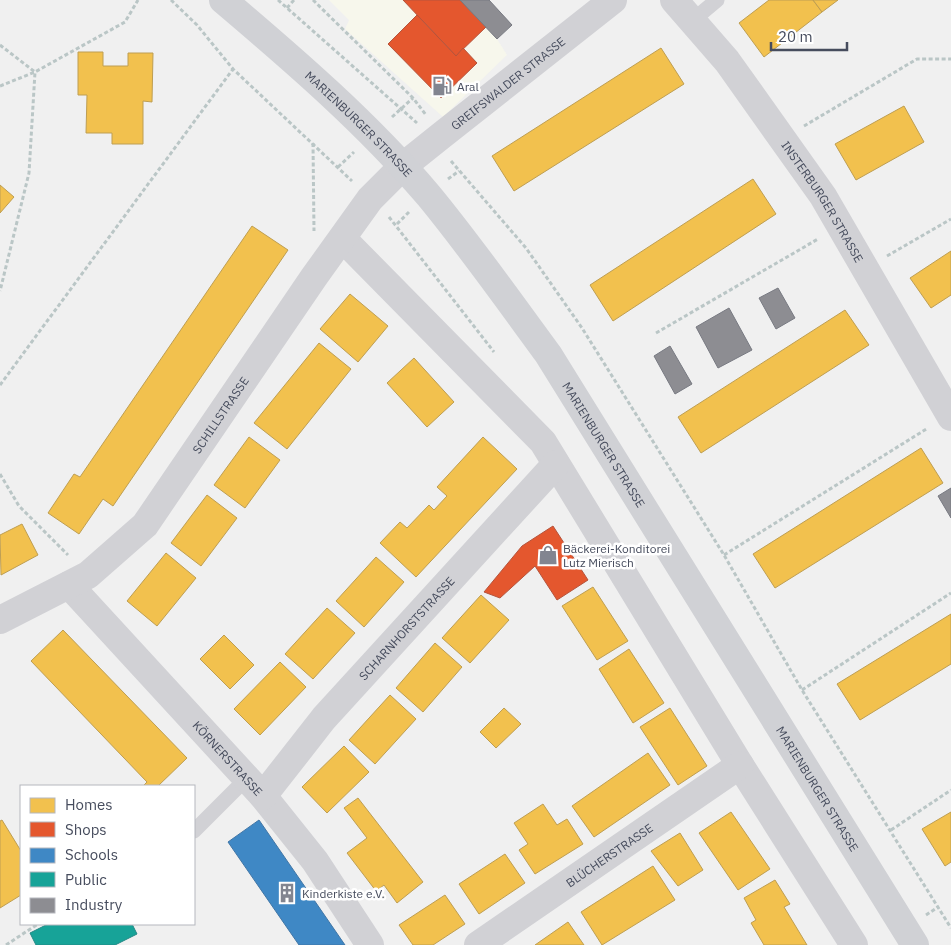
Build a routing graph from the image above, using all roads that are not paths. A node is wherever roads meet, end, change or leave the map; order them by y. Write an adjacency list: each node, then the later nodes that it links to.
1 (222, 0): 6 (main road, MARIENBURGER STRASSE)
2 (613, 0): 6 (street, GREIFSWALDER STRASSE)
3 (674, 0): 5 (street, INSTERBURGER STRASSE)
4 (717, 0): 5 (lane)
5 (692, 20): 8 (street, INSTERBURGER STRASSE)
6 (402, 167): 7 (street, SCHILLSTRASSE); 18 (main road, MARIENBURGER STRASSE)
7 (344, 239): 9 (street); 10 (street, SCHILLSTRASSE)
8 (950, 415)
9 (556, 464): 12 (street); 13 (street, SCHARNHORSTSTRASSE)
10 (79, 580): 11 (street, SCHILLSTRASSE); 13 (street, KÖRNERSTRASSE)
11 (0, 620)
12 (740, 765): 16 (street, BLÜCHERSTRASSE); 17 (street)
13 (255, 787): 14 (lane); 15 (street, KÖRNERSTRASSE)
14 (195, 830)
15 (370, 945)
16 (478, 945)
17 (854, 945)
18 (915, 945)

